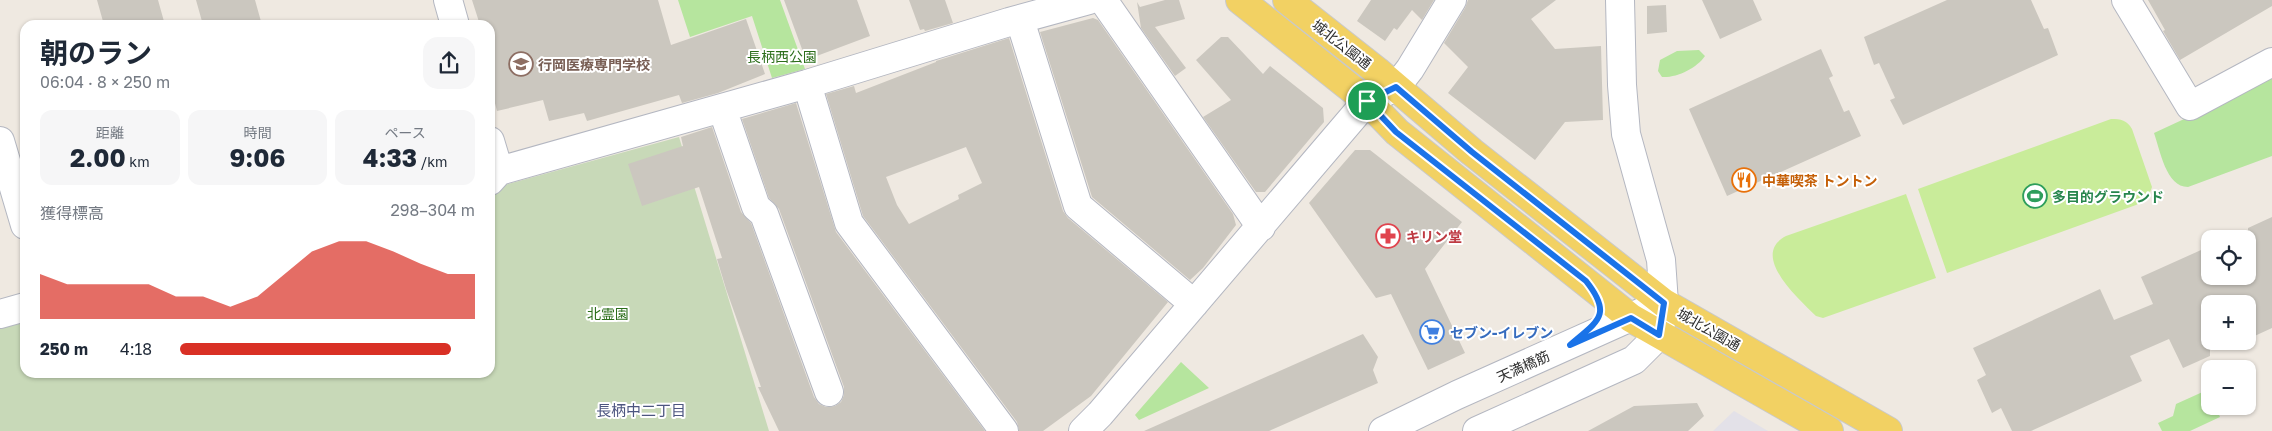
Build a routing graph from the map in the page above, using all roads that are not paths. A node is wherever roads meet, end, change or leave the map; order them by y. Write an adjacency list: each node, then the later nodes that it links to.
1 (448, 0): 10 (street)
2 (1089, 0): 9 (street)
3 (1103, 0): 19 (street)
4 (1240, 0): 14 (main road, 城北公園通)
5 (1287, 0): 13 (main road, 城北公園通)
6 (1452, 0): 13 (street)
7 (1620, 0): 21 (street)
8 (2126, 0): 11 (street)
9 (1010, 14): 12 (street); 22 (street)
10 (454, 20)
11 (2272, 62)
12 (807, 84): 15 (street); 29 (street)
13 (1396, 87): 14 (street); 21 (main road, 城北公園通)
14 (1367, 101): 19 (street); 20 (main road, 城北公園通)
15 (722, 108): 17 (street); 28 (street)
16 (0, 141): 18 (street)
17 (495, 176)
18 (20, 208)
19 (1261, 227): 22 (street)
20 (1586, 281): 25 (main road, 城北公園通); 27 (street)
21 (1664, 303): 25 (street, 天満橋筋); 26 (street); 34 (main road, 城北公園通)
22 (1194, 304): 30 (street)
23 (20, 308): 24 (street)
24 (0, 314)
25 (1631, 318): 26 (main road, 城北公園通); 27 (street, 天満橋筋)
26 (1659, 335): 32 (street); 33 (main road, 城北公園通)
27 (1570, 345): 31 (street, 天満橋筋)
28 (829, 392)
29 (1004, 431)
30 (1083, 431)
31 (1383, 431)
32 (1477, 431)
33 (1829, 431)
34 (1888, 431)

